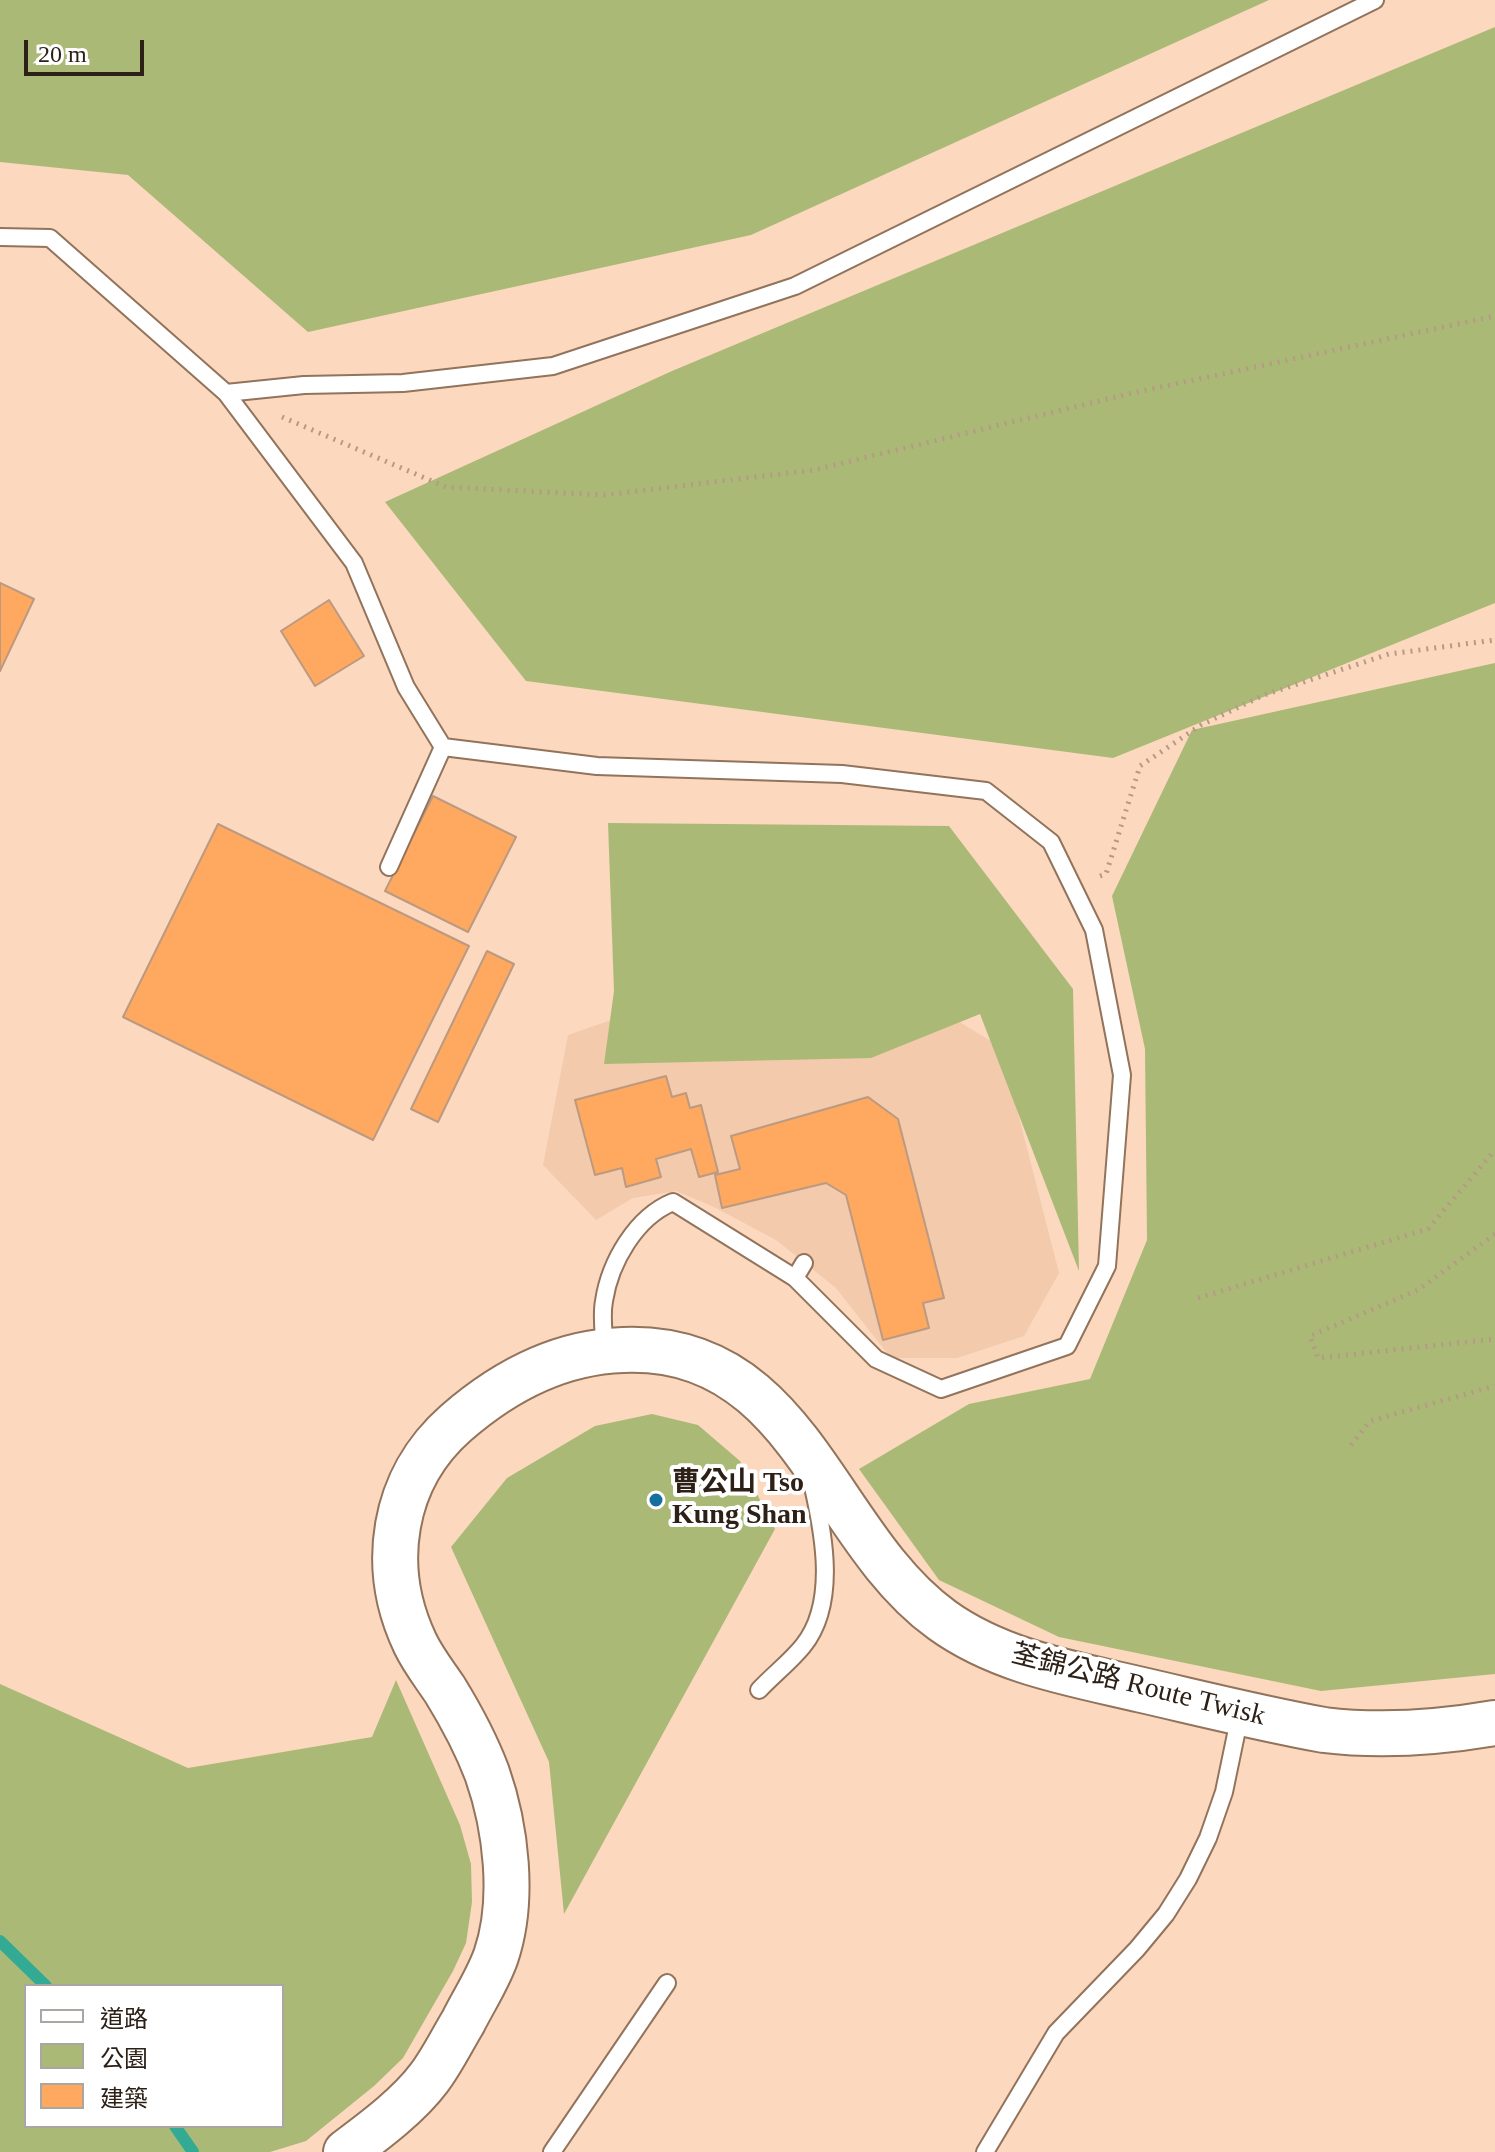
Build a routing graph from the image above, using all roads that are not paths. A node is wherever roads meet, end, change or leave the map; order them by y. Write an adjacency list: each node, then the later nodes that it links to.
1 (1375, 0): 3 (lane)
2 (0, 237): 3 (lane)
3 (226, 393): 4 (lane)
4 (443, 747): 5 (lane); 7 (lane)
5 (389, 867)
6 (804, 1263): 7 (lane)
7 (795, 1278): 8 (lane)
8 (605, 1351): 9 (main road, 荃錦公路 Route Twisk); 14 (main road, 荃錦公路 Route Twisk)
9 (805, 1450): 10 (lane); 11 (main road, 荃錦公路 Route Twisk)
10 (759, 1690)
11 (1241, 1713): 12 (main road, 荃錦公路 Route Twisk); 16 (lane)
12 (1495, 1723)
13 (667, 1983): 15 (lane)
14 (346, 2152)
15 (552, 2152)
16 (985, 2152)

